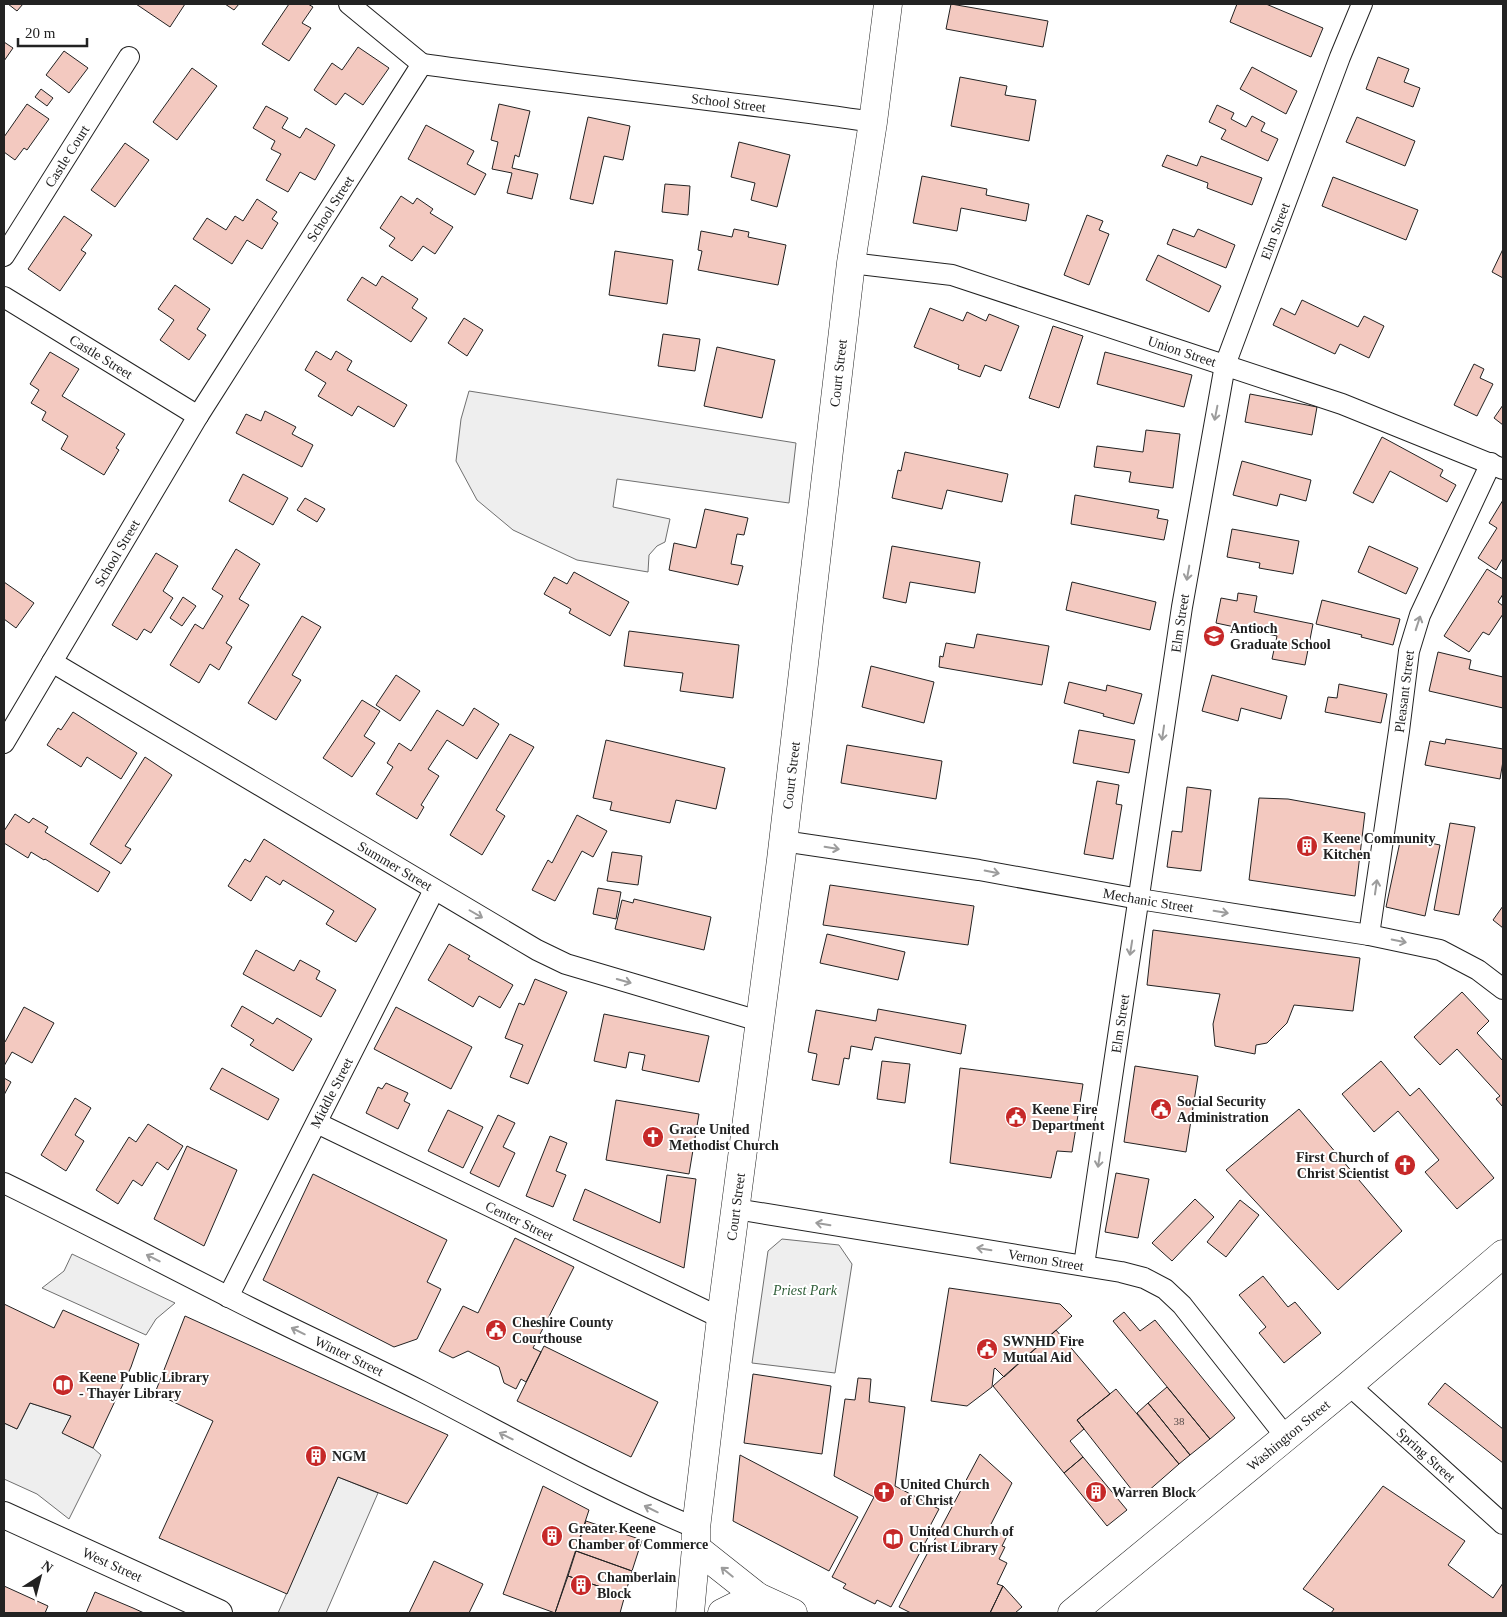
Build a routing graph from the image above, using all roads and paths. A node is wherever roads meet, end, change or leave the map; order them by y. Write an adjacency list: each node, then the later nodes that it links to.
1 (349, 4): 5 (street)
2 (888, 4): 6 (main road, Court Street)
3 (1362, 4): 10 (street, Elm Street)
4 (129, 57): 7 (street, Castle Court)
5 (422, 64): 6 (street, School Street); 11 (street, School Street)
6 (873, 122): 8 (main road, Court Street)
7 (4, 256)
8 (851, 263): 10 (street, Union Street); 15 (main road, Court Street)
9 (4, 297): 11 (street, Castle Street)
10 (1226, 365): 12 (street, Union Street); 17 (street, Elm Street, one-way to 17)
11 (198, 416): 13 (street, School Street)
12 (1497, 466): 18 (street, Pleasant Street, one-way to 12)
13 (52, 662): 14 (street, School Street); 16 (street, Summer Street)
14 (4, 743)
15 (783, 841): 17 (street, Mechanic Street, one-way to 17); 20 (main road, Court Street)
16 (434, 890): 20 (street, Summer Street, one-way to 20); 21 (street, Middle Street)
17 (1139, 900): 18 (street, Mechanic Street, one-way to 18); 25 (street, Elm Street, one-way to 25)
18 (1369, 935): 19 (street, Mechanic Street, one-way to 19)
19 (1503, 989)
20 (759, 1021): 23 (main road, Court Street)
21 (317, 1122): 26 (street, Middle Street); 27 (street, Center Street)
22 (4, 1183): 26 (street, Winter Street, one-way to 22)
23 (736, 1209): 25 (street, Vernon Street, one-way to 23); 27 (main road, Court Street)
24 (1503, 1254): 28 (main road, Washington Street)
25 (1084, 1265): 29 (street, Vernon Street)
26 (228, 1297): 32 (street, Winter Street, one-way to 26)
27 (721, 1318): 32 (main road, Court Street)
28 (1349, 1385): 29 (main road, Washington Street); 31 (street, Spring Street)
29 (1286, 1437): 38 (main road, Washington Street)
30 (4, 1515): 34 (street, West Street)
31 (1503, 1524)
32 (696, 1538): 33 (main road, one-way to 32); 35 (main road, Court Street)
33 (758, 1597): 36 (main road); 37 (main road)
34 (210, 1611)
35 (690, 1613)
36 (722, 1613)
37 (793, 1613)
38 (1072, 1613)

